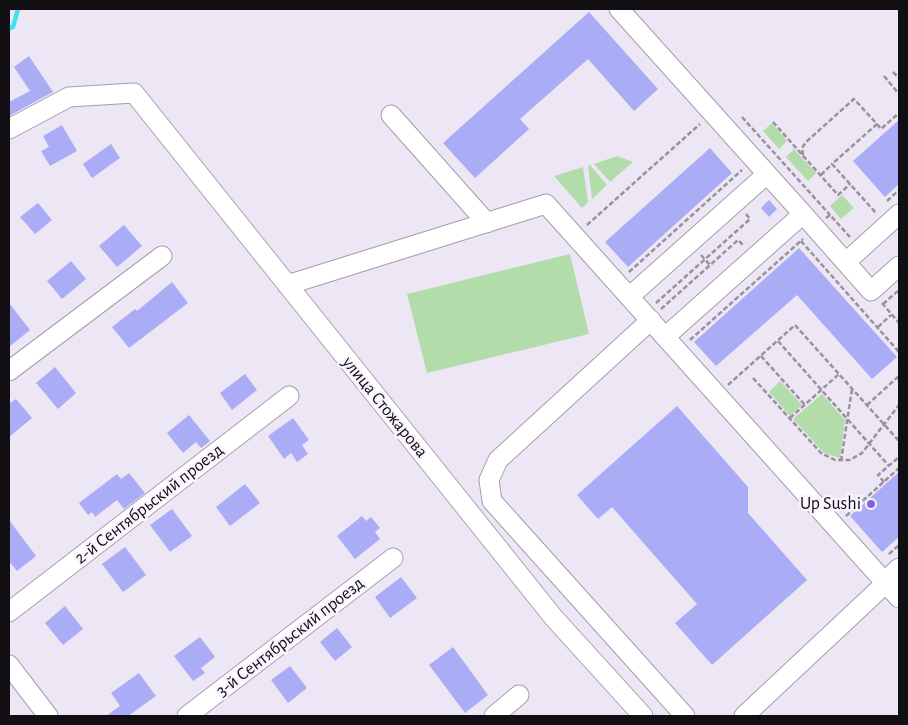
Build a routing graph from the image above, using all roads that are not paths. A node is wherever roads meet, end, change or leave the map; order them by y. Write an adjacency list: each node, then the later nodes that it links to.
1 (619, 9): 4 (street)
2 (391, 116): 7 (street)
3 (9, 128): 11 (street, улица Стожарова)
4 (767, 174): 6 (street); 12 (street)
5 (893, 220): 9 (street)
6 (809, 221): 9 (street); 14 (street)
7 (487, 223): 11 (street); 12 (street)
8 (162, 256): 15 (street)
9 (846, 262): 10 (street)
10 (899, 266)
11 (287, 285): 27 (street, улица Стожарова)
12 (630, 297): 13 (street)
13 (650, 320): 14 (street); 28 (street)
14 (672, 344): 19 (street)
15 (9, 371)
16 (289, 396): 21 (street, 2-й Сентябрьский проезд)
17 (393, 558): 25 (street, 3-й Сентябрьский проезд)
18 (899, 568): 19 (street)
19 (886, 582): 20 (street); 29 (street)
20 (899, 598)
21 (9, 612)
22 (9, 665): 24 (street)
23 (519, 695): 26 (street)
24 (48, 716)
25 (187, 716)
26 (494, 716)
27 (643, 716)
28 (686, 716)
29 (744, 716)

